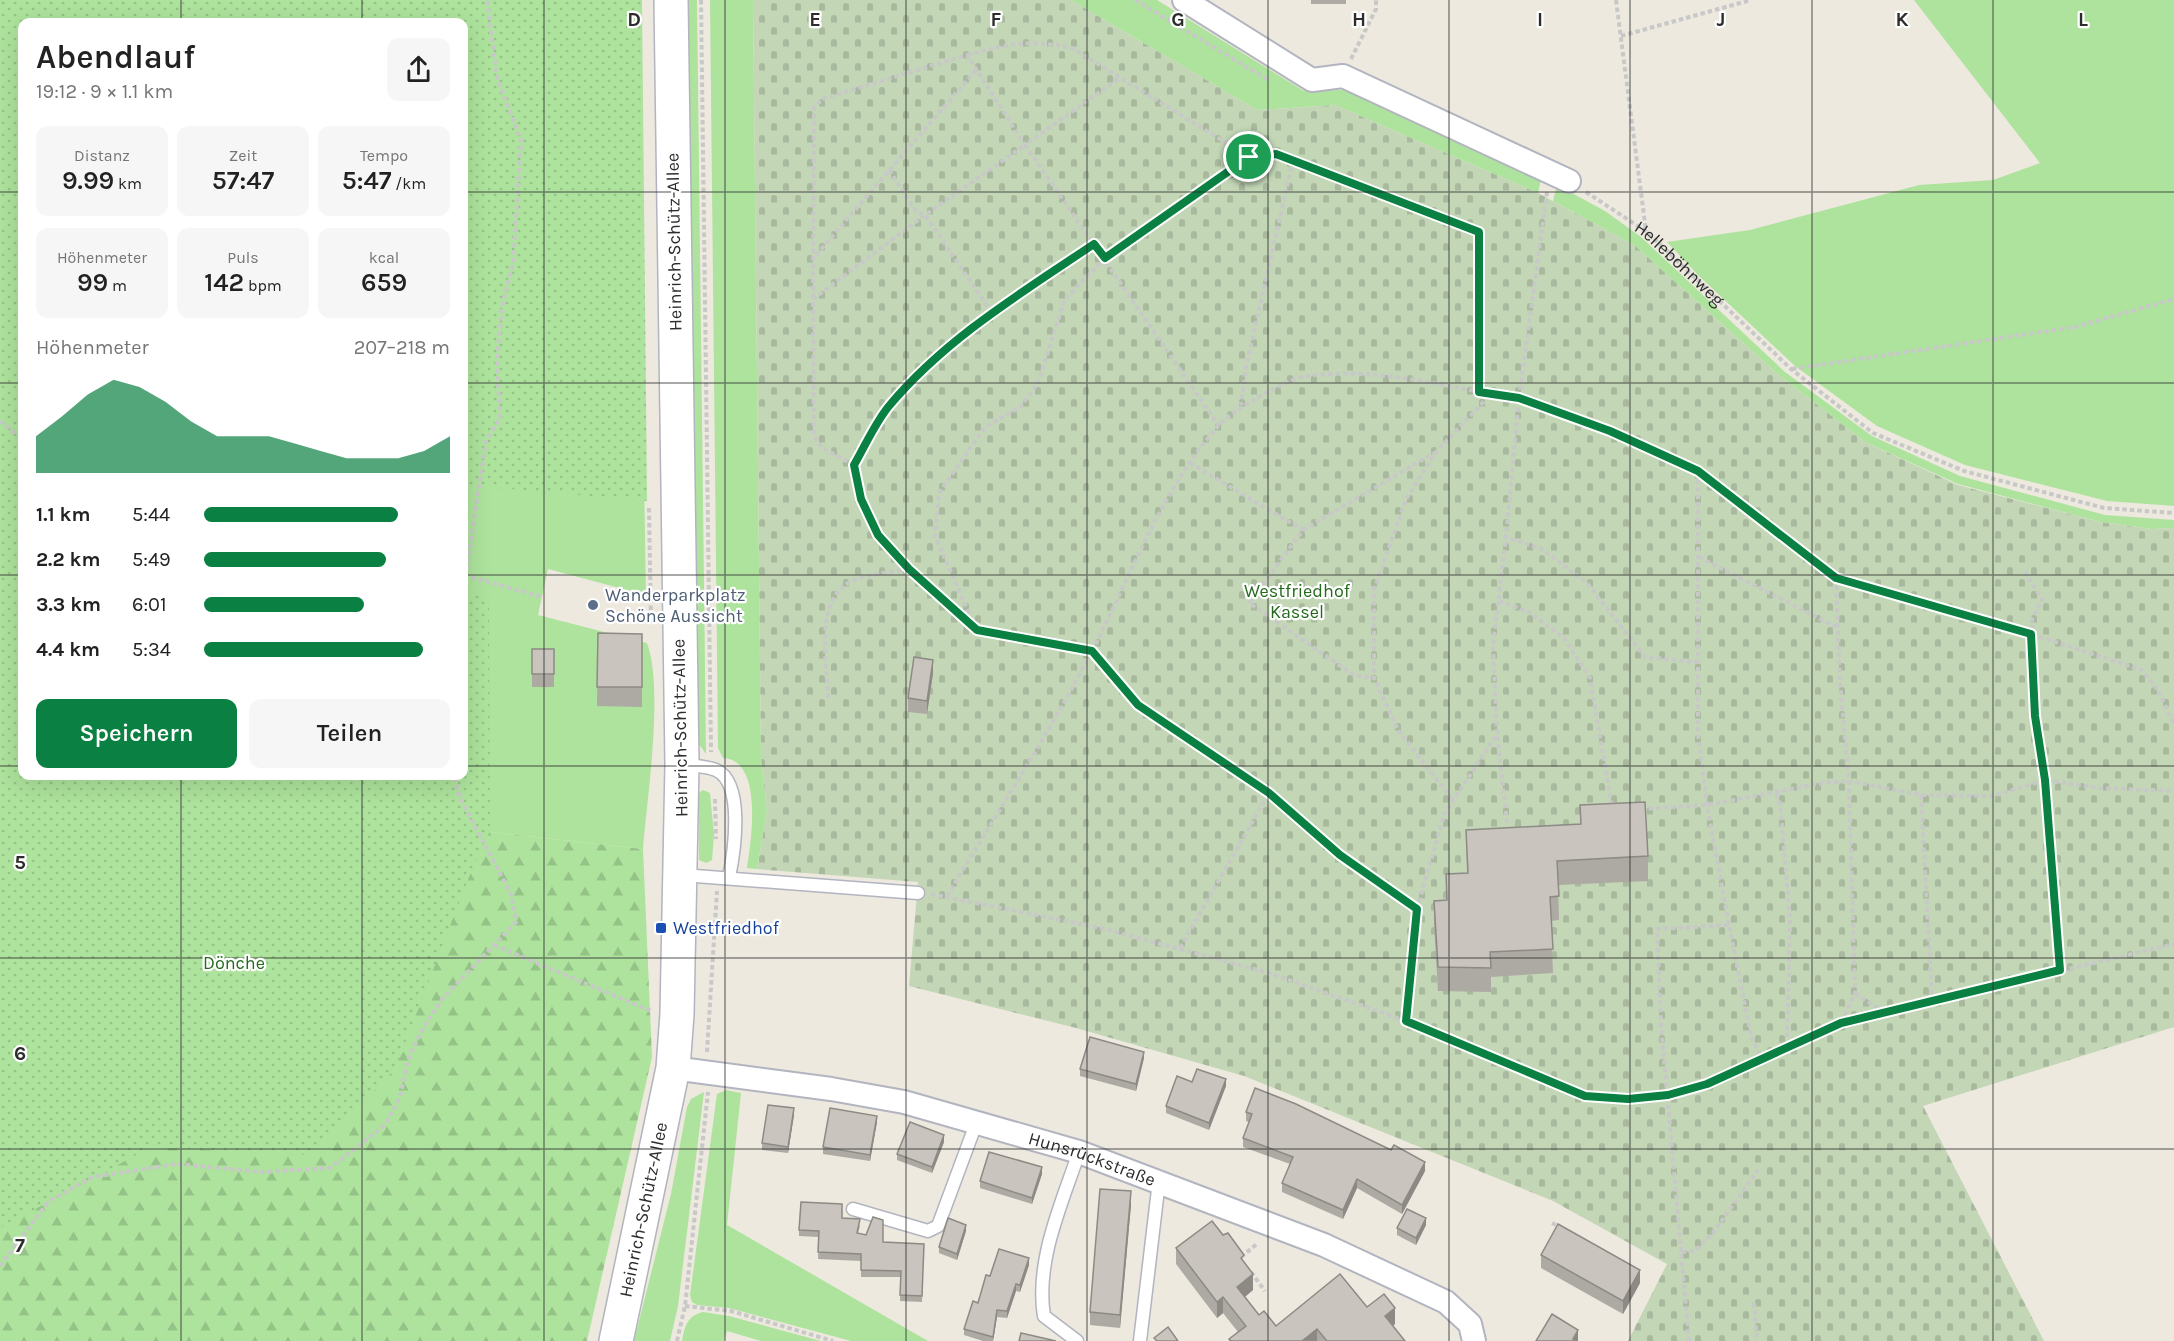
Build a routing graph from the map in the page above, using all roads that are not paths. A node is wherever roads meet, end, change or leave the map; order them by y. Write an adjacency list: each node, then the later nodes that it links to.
1 (671, 0): 4 (main road, Heinrich-Schütz-Allee)
2 (1184, 0): 3 (street)
3 (1559, 176)
4 (682, 764): 5 (main road, Heinrich-Schütz-Allee); 6 (lane)
5 (681, 875): 6 (lane); 8 (main road, Heinrich-Schütz-Allee)
6 (729, 877): 7 (lane)
7 (918, 892)
8 (673, 1068): 9 (street, Hunsrückstraße); 13 (main road, Heinrich-Schütz-Allee)
9 (977, 1121): 10 (street, Hunsrückstraße); 12 (lane)
10 (1079, 1152): 11 (street, Hunsrückstraße); 14 (lane)
11 (1159, 1180): 15 (lane); 16 (street, Hunsrückstraße)
12 (853, 1209)
13 (616, 1341)
14 (1077, 1341)
15 (1140, 1341)
16 (1474, 1341)

